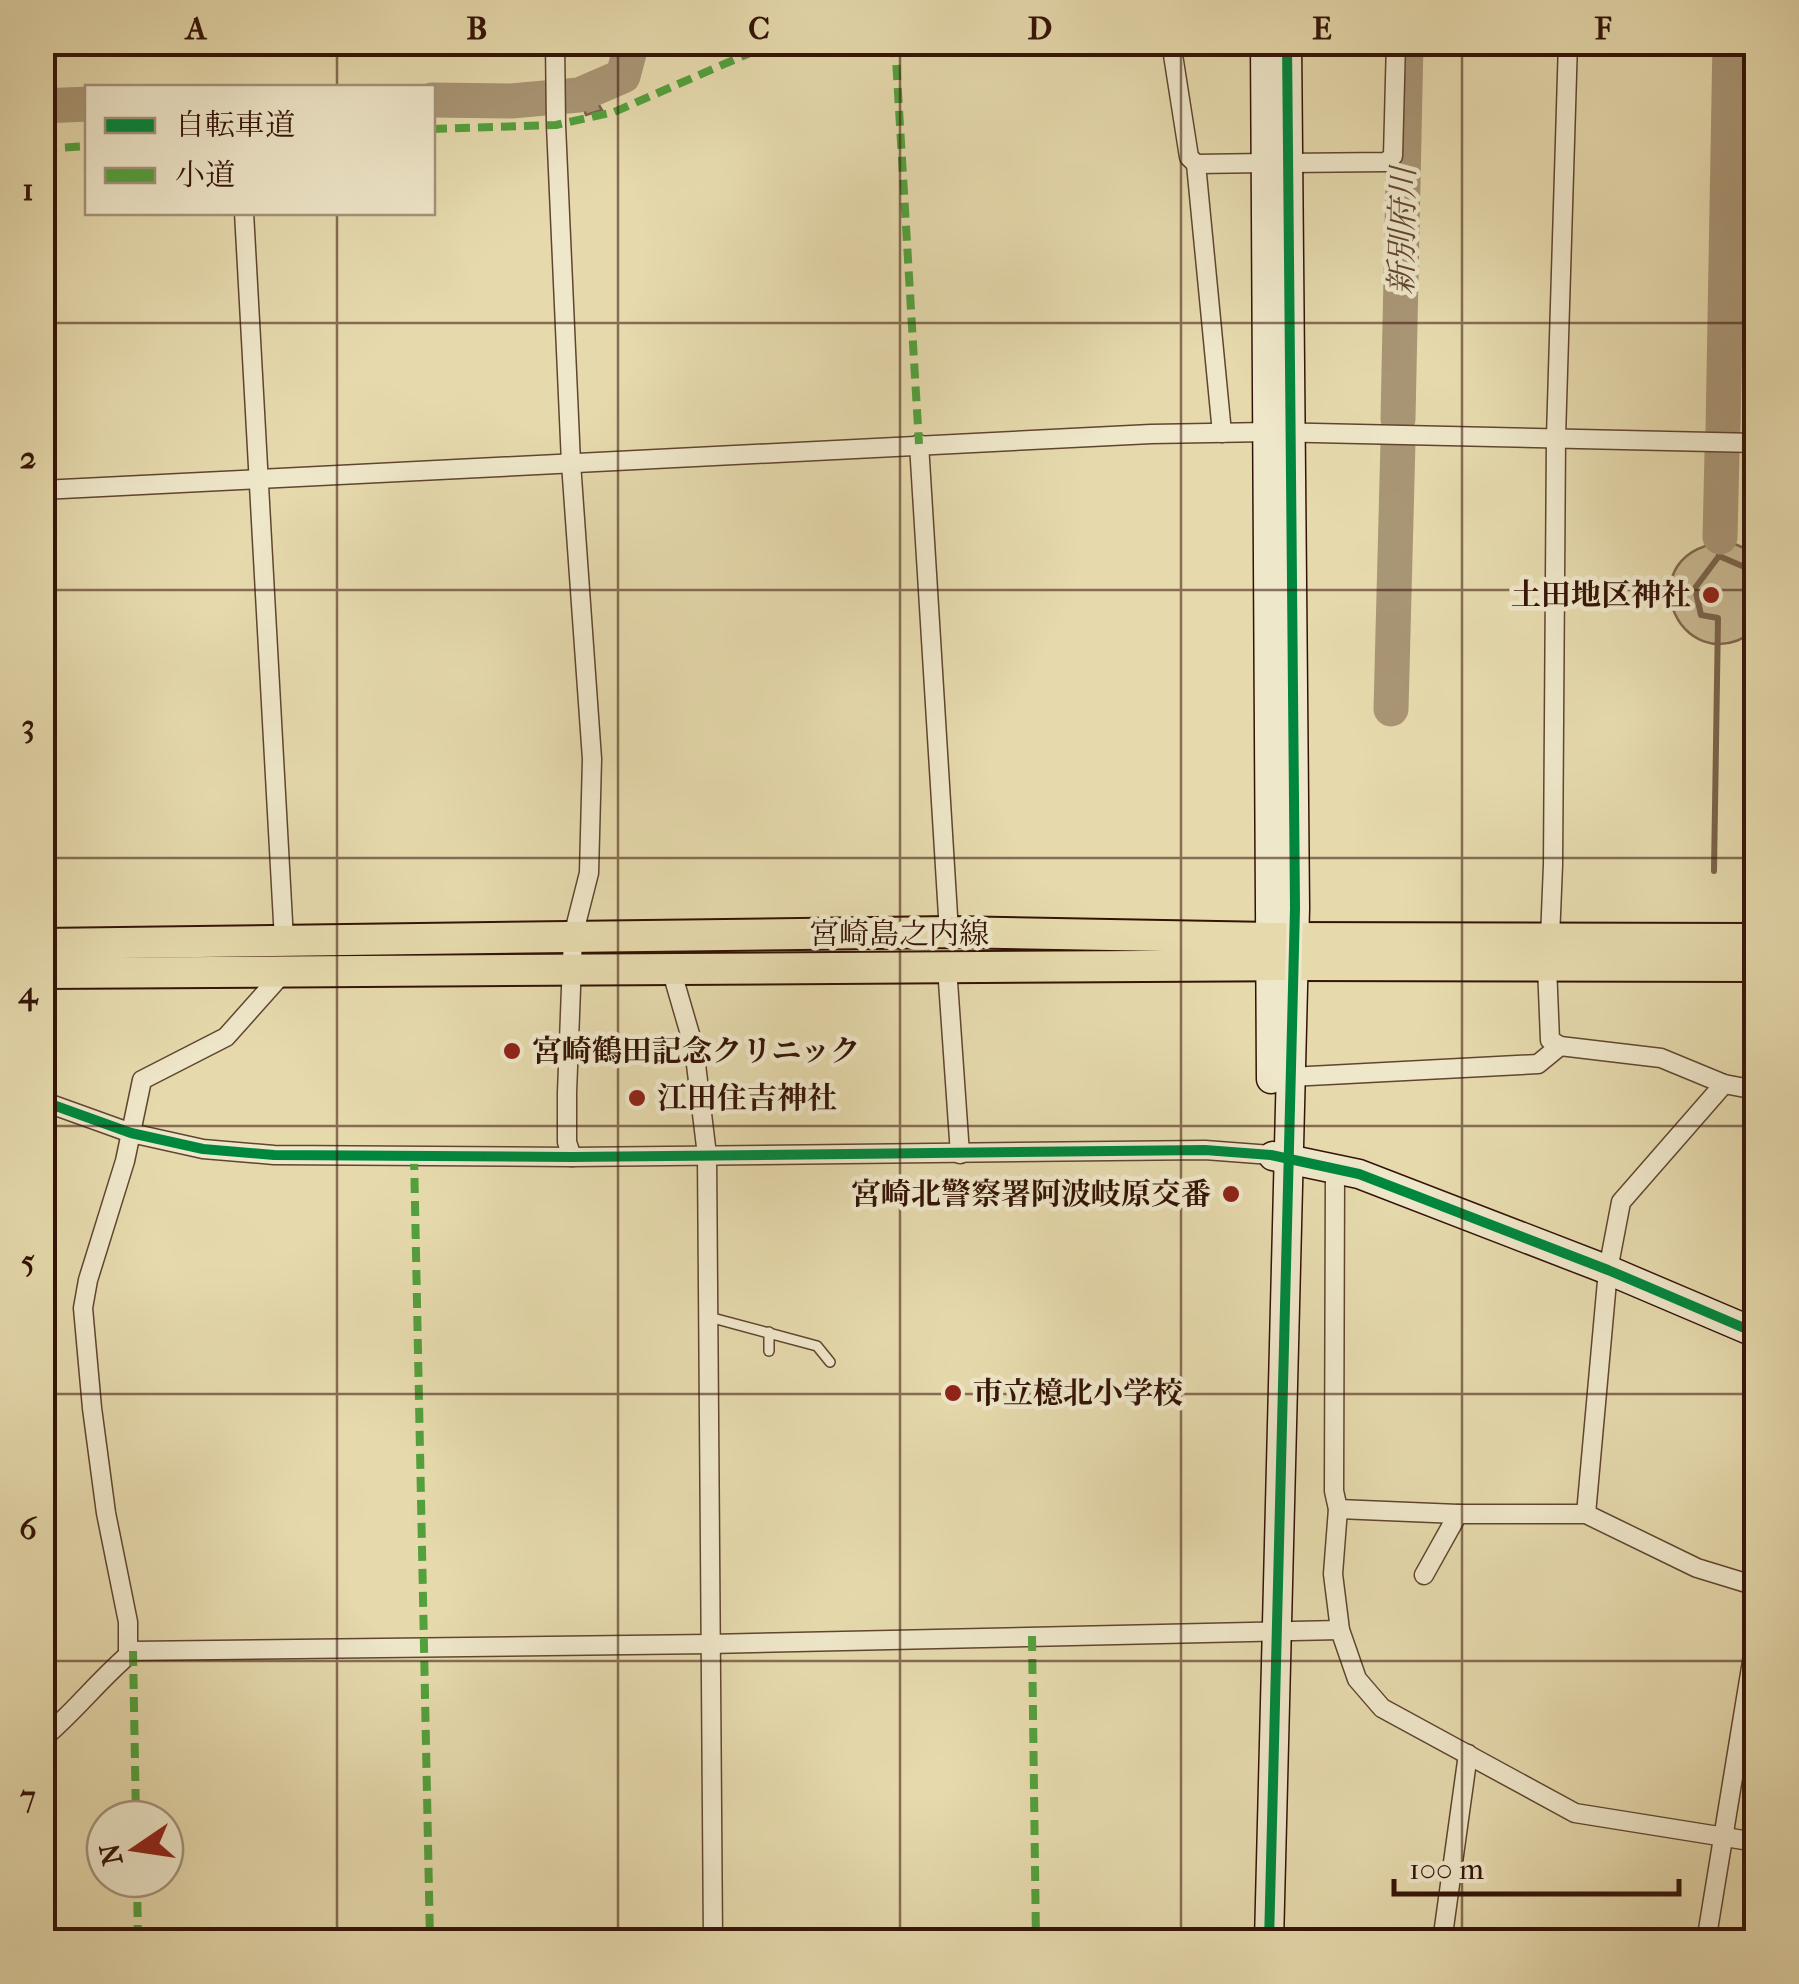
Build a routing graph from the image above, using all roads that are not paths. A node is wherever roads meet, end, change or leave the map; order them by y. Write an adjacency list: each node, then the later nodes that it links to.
1 (555, 42): 15 (street)
2 (1171, 42): 8 (street)
3 (1265, 42): 7 (street)
4 (1287, 42): 7 (street)
5 (1396, 42): 7 (street)
6 (1568, 42): 12 (street)
7 (1277, 163): 8 (street); 11 (street)
8 (1196, 164): 10 (street)
9 (244, 215): 16 (street)
10 (1222, 433): 11 (street); 14 (street)
11 (1279, 433): 12 (street); 23 (street)
12 (1556, 437): 13 (street); 24 (street)
13 (1756, 443)
14 (919, 444): 15 (street); 18 (street)
15 (571, 463): 16 (street); 19 (street)
16 (260, 477): 17 (street); 21 (street)
17 (42, 490)
18 (949, 932): 19 (main road, 宮崎島之内線); 23 (main road, 宮崎島之内線)
19 (572, 936): 21 (main road, 宮崎島之内線); 27 (street)
20 (1756, 939): 24 (main road, 宮崎島之内線)
21 (284, 940): 22 (main road, 宮崎島之内線)
22 (42, 944)
23 (1282, 952): 24 (main road, 宮崎島之内線); 26 (main road, 宮崎島之内線); 32 (street); 40 (street)
24 (1549, 952): 25 (main road, 宮崎島之内線); 31 (street)
25 (1756, 966)
26 (947, 968): 28 (main road, 宮崎島之内線); 38 (street)
27 (572, 969): 28 (main road, 宮崎島之内線); 29 (main road, 宮崎島之内線); 39 (street)
28 (671, 969): 37 (street)
29 (284, 972): 30 (main road, 宮崎島之内線); 36 (street)
30 (42, 973)
31 (1560, 1046): 32 (street); 33 (street)
32 (1290, 1078): 40 (street)
33 (1724, 1084): 34 (street); 42 (street)
34 (1756, 1090)
35 (42, 1101): 36 (street)
36 (130, 1133): 39 (street); 57 (street)
37 (706, 1154): 38 (street); 39 (street); 43 (street)
38 (960, 1154): 40 (street)
39 (572, 1157)
40 (1280, 1158): 41 (street); 53 (street)
41 (1335, 1169): 42 (street); 48 (street)
42 (1608, 1270): 45 (street); 50 (street)
43 (708, 1316): 44 (lane); 56 (street)
44 (769, 1332): 46 (lane); 47 (lane)
45 (1756, 1333)
46 (769, 1351)
47 (830, 1362)
48 (1338, 1509): 49 (street); 54 (street)
49 (1458, 1514): 50 (street); 51 (street)
50 (1586, 1514): 52 (street)
51 (1424, 1575)
52 (1756, 1586)
53 (1274, 1630): 54 (street); 56 (street); 63 (street)
54 (1340, 1630): 59 (street)
55 (1756, 1636): 60 (street)
56 (710, 1644): 57 (street); 62 (street)
57 (128, 1656): 58 (street)
58 (42, 1739)
59 (1468, 1754): 60 (street); 64 (street)
60 (1723, 1837): 61 (street); 65 (street)
61 (1756, 1842)
62 (713, 1942)
63 (1269, 1942)
64 (1442, 1942)
65 (1706, 1942)

